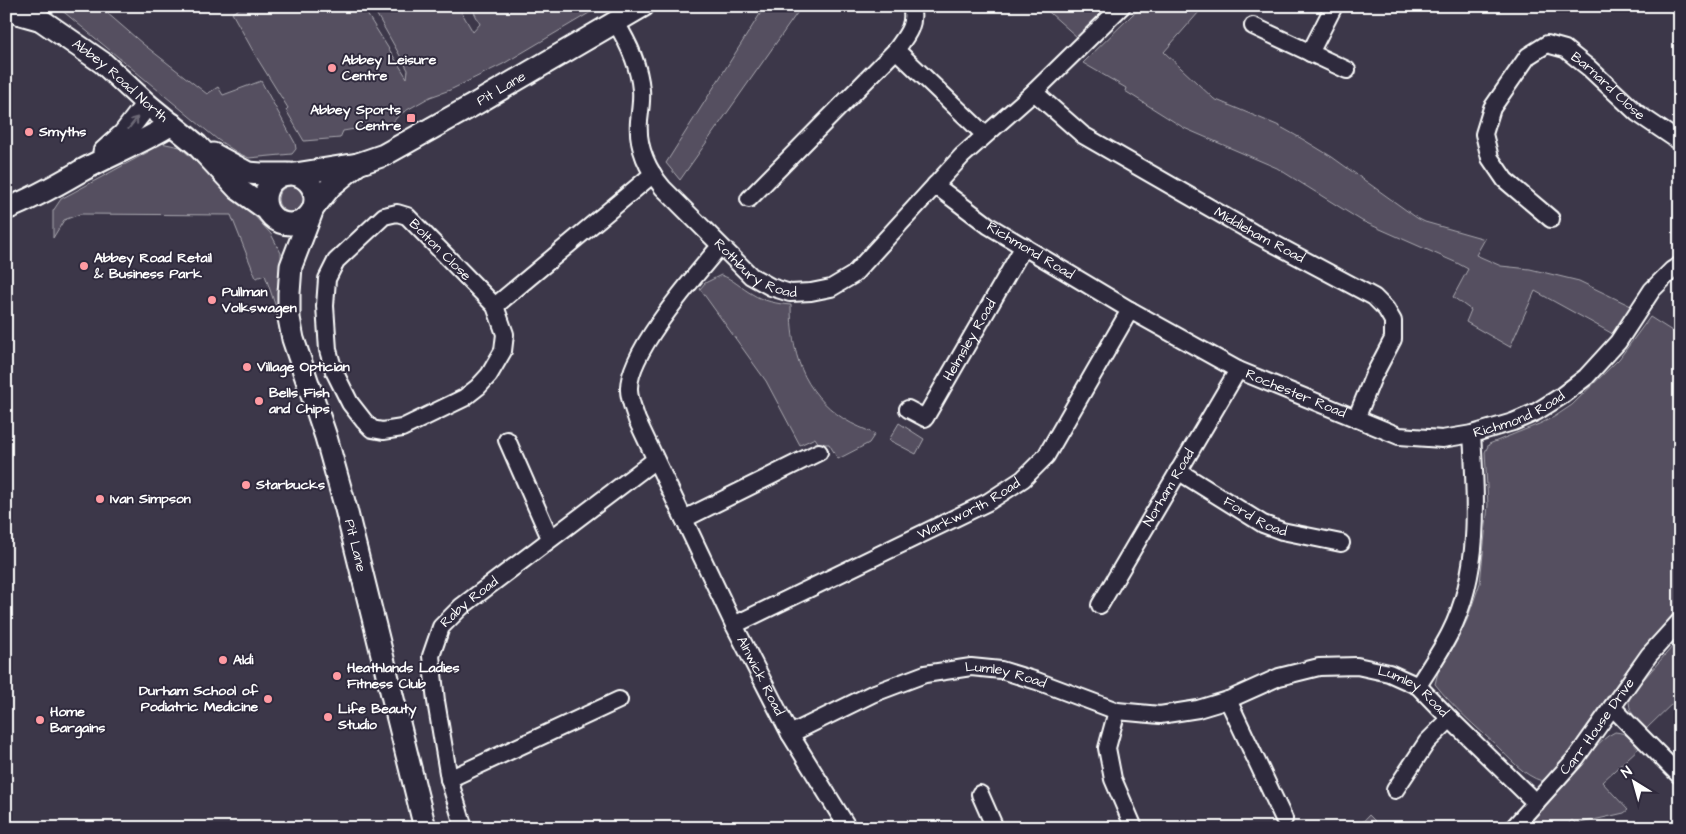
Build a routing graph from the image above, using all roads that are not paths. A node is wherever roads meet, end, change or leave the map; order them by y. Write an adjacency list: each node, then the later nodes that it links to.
1 (25, 6): 7 (street, Abbey Road North)
2 (643, 6): 8 (street, Pit Lane)
3 (911, 6): 10 (street)
4 (1122, 6): 13 (street, Rothbury Road)
5 (1334, 6): 11 (street)
6 (6, 10): 7 (street, Abbey Road North)
7 (41, 20): 14 (street, Abbey Road North)
8 (616, 22): 19 (street, Pit Lane); 22 (street, Rothbury Road)
9 (1252, 26): 11 (street)
10 (896, 50): 16 (street); 24 (street)
11 (1310, 53): 12 (street)
12 (1347, 70)
13 (1034, 92): 16 (street, Rothbury Road); 37 (street, Middleham Road)
14 (147, 104): 15 (street, Abbey Road North); 20 (street, one-way to 14)
15 (172, 124): 18 (street, Abbey Road North); 20 (street)
16 (985, 135): 23 (street, Rothbury Road)
17 (1680, 142): 28 (street, Barnard Close)
18 (197, 145): 21 (street); 27 (street)
19 (358, 164): 21 (street); 26 (street)
20 (79, 172): 25 (street)
21 (290, 174): 26 (street); 27 (street)
22 (653, 174): 29 (street, Rothbury Road); 33 (street)
23 (935, 185): 29 (street, Rothbury Road); 30 (street, Richmond Road)
24 (749, 199)
25 (6, 209)
26 (313, 210): 27 (street); 32 (street, Pit Lane)
27 (269, 213): 32 (street, Pit Lane)
28 (1551, 219)
29 (720, 246): 41 (street, Alnwick Road)
30 (1024, 246): 34 (street, Richmond Road); 36 (street, Helmsley Road)
31 (1680, 265): 38 (street, Richmond Road)
32 (291, 266): 62 (street, Pit Lane)
33 (495, 306): 33 (street, Bolton Close)
34 (1130, 310): 35 (street, Rochester Road); 48 (street, Warkworth Road)
35 (1238, 370): 37 (street, Rochester Road); 42 (street, Norham Road)
36 (908, 409)
37 (1356, 419): 38 (street, Rochester Road)
38 (1472, 434): 49 (street, Richmond Road)
39 (507, 440): 44 (street)
40 (819, 452): 43 (street)
41 (656, 460): 43 (street, Alnwick Road); 44 (street, Raby Road)
42 (1178, 471): 45 (street, Ford Road); 46 (street, Norham Road)
43 (684, 518): 48 (street, Alnwick Road)
44 (550, 538): 57 (street, Raby Road)
45 (1341, 543)
46 (1100, 605)
47 (1680, 621): 52 (street, Carr House Drive)
48 (734, 625): 55 (street, Alnwick Road)
49 (1418, 686): 51 (street, Lumley Road); 54 (street, Lumley Road)
50 (619, 700): 57 (street)
51 (1228, 700): 53 (street, Lumley Road); 61 (street)
52 (1612, 707): 56 (street); 60 (street, Carr House Drive)
53 (1118, 710): 55 (street, Lumley Road); 66 (street)
54 (1450, 719): 58 (street); 60 (street, Lumley Road)
55 (790, 734): 64 (street, Alnwick Road)
56 (1680, 776)
57 (449, 779): 63 (street, Raby Road)
58 (1395, 790)
59 (980, 794): 65 (street)
60 (1536, 803): 67 (street, Carr House Drive)
61 (1284, 819)
62 (425, 828)
63 (464, 828)
64 (848, 828)
65 (995, 828)
66 (1134, 828)
67 (1513, 828)

